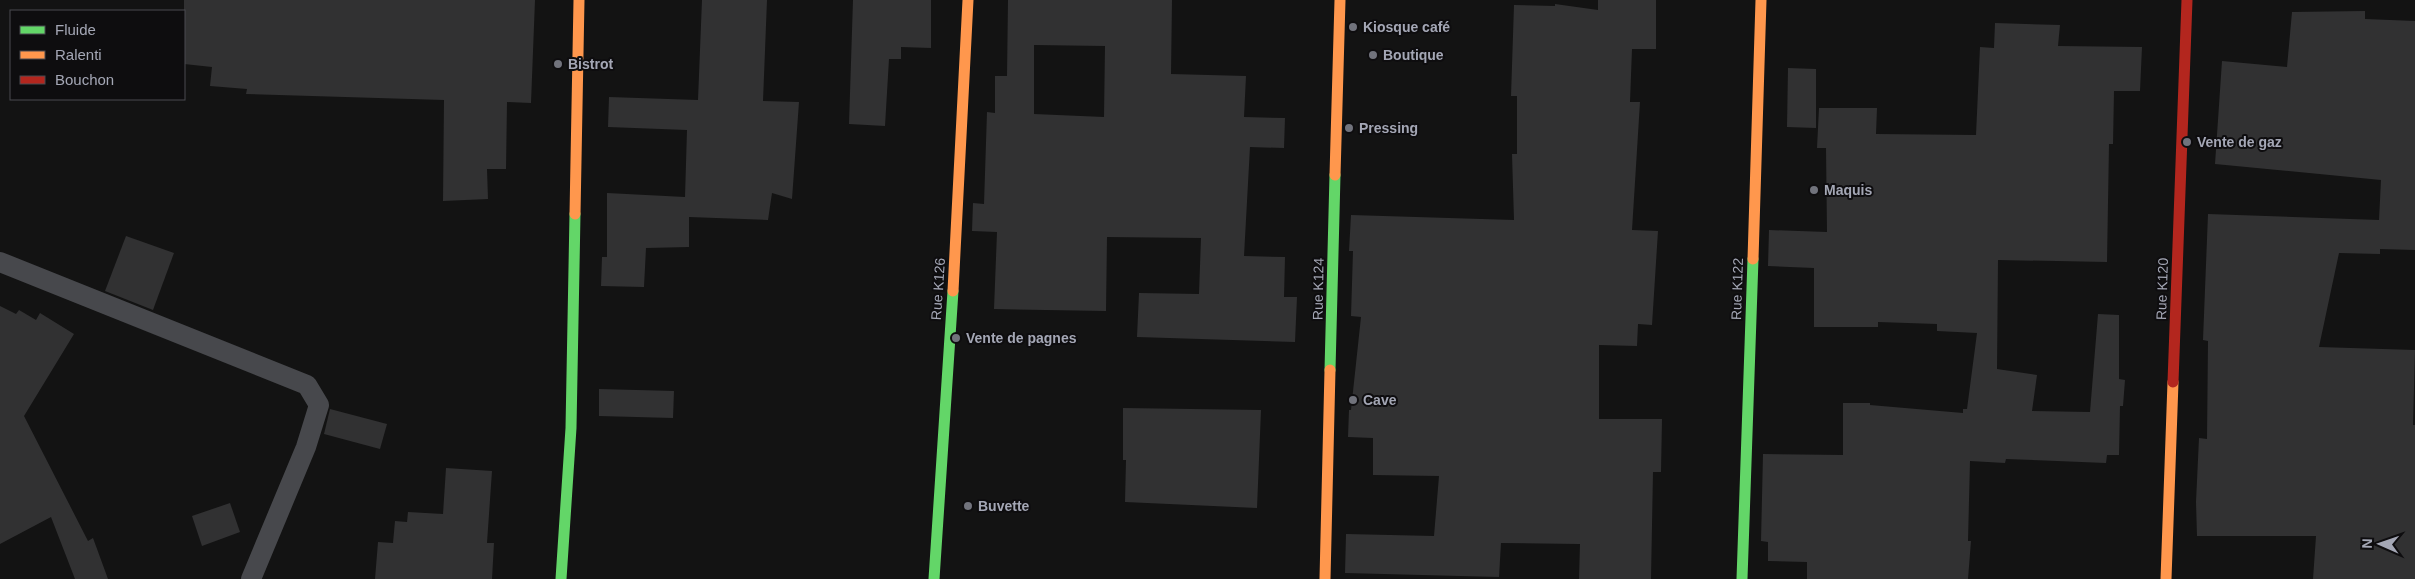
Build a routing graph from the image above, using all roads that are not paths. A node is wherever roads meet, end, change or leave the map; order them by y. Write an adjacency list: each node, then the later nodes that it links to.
1 (579, 0): 8 (street)
2 (968, 0): 9 (street, Rue K126)
3 (1340, 0): 10 (street, Rue K124)
4 (1761, 0): 11 (street, Rue K122)
5 (2187, 0): 12 (street, Rue K120)
6 (0, 262): 7 (lane)
7 (251, 579)
8 (561, 579)
9 (934, 579)
10 (1325, 579)
11 (1742, 579)
12 (2166, 579)

